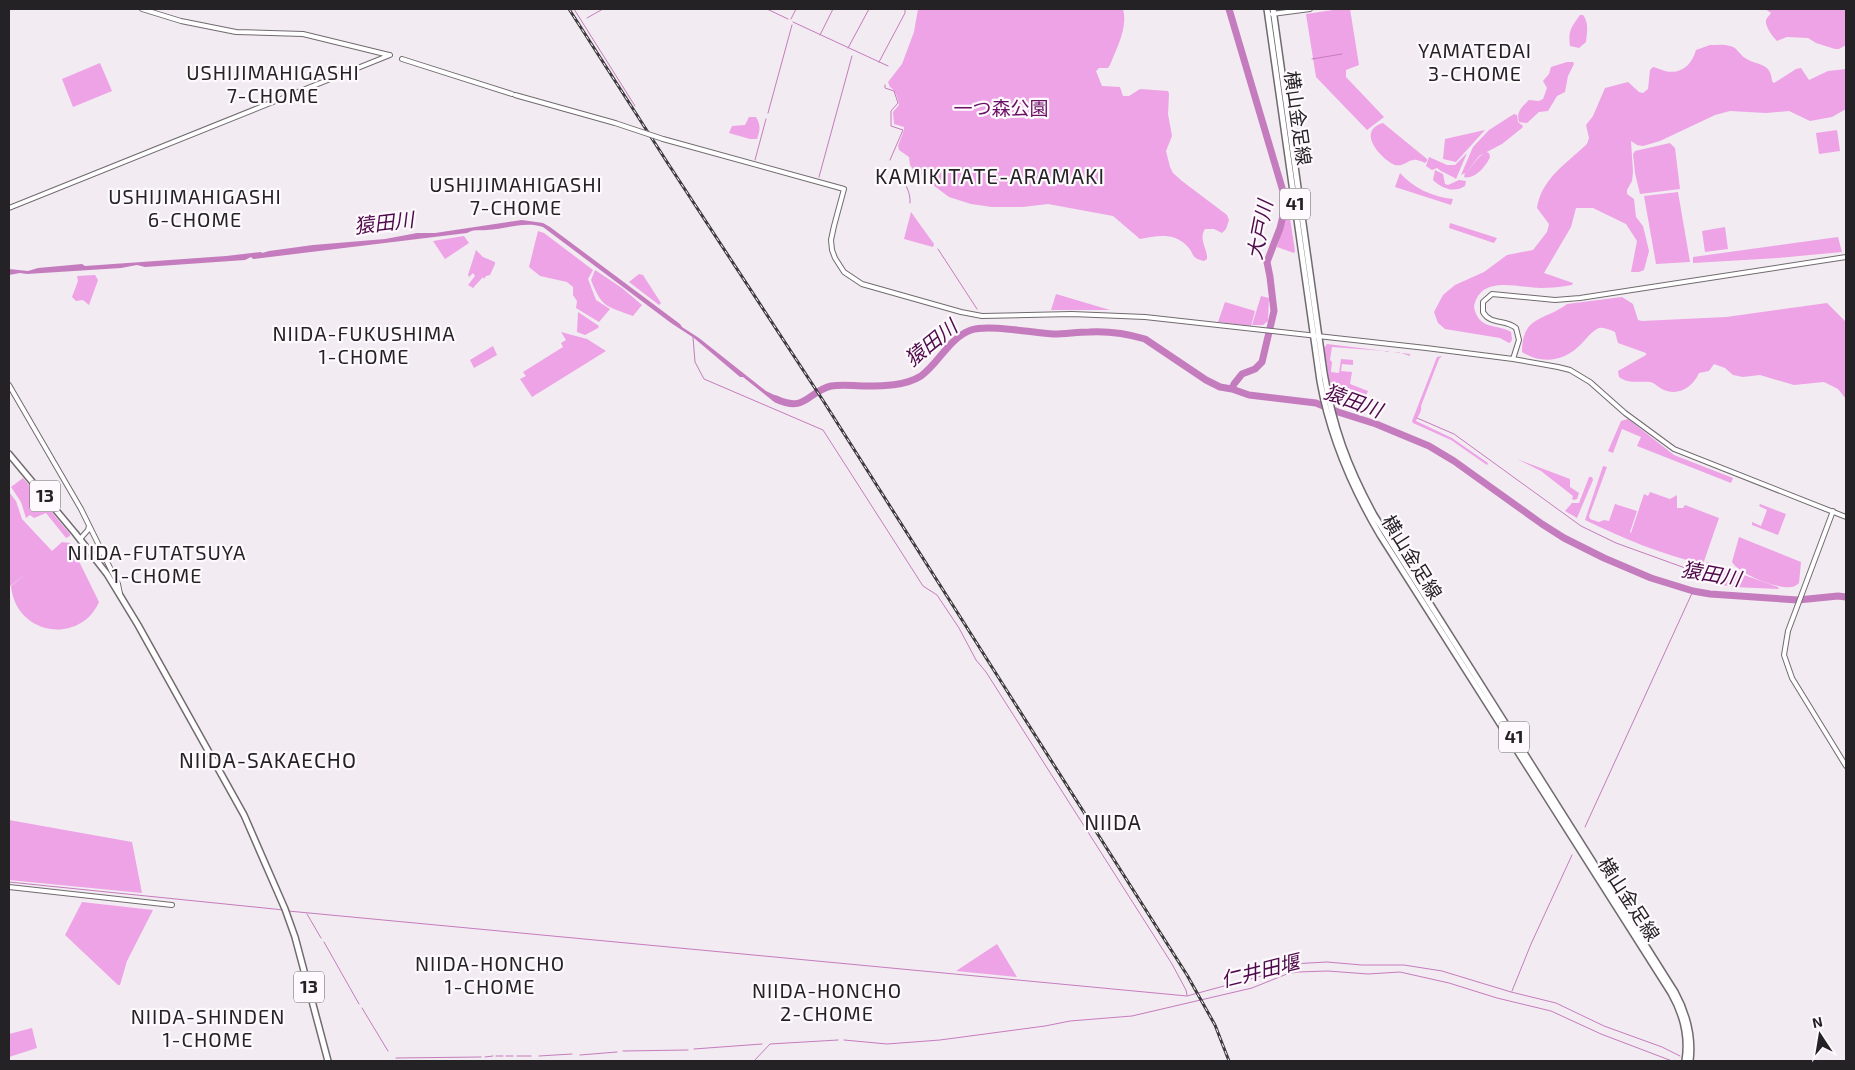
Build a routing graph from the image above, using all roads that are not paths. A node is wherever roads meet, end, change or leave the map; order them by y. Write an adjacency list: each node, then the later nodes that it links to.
1 (142, 9): 5 (street)
2 (1310, 9): 3 (street)
3 (1270, 12): 7 (main road, 横山金足線 / 41)
4 (402, 58): 7 (street, bridge)
5 (9, 208)
6 (1846, 257): 8 (street)
7 (1315, 336): 8 (street); 10 (main road, 横山金足線 / 41)
8 (1513, 359): 12 (street)
9 (9, 385): 14 (street)
10 (1329, 413): 21 (main road, 横山金足線 / 41); 22 (main road, 横山金足線 / 41)
11 (9, 454): 15 (main road, 13)
12 (1833, 511): 13 (street); 17 (street)
13 (1846, 517)
14 (88, 523): 15 (street); 16 (street)
15 (80, 539): 16 (main road, 13)
16 (121, 596): 20 (main road, 13)
17 (1846, 766)
18 (9, 888): 19 (street)
19 (172, 905)
20 (328, 1061)
21 (1685, 1061)
22 (1690, 1061)

